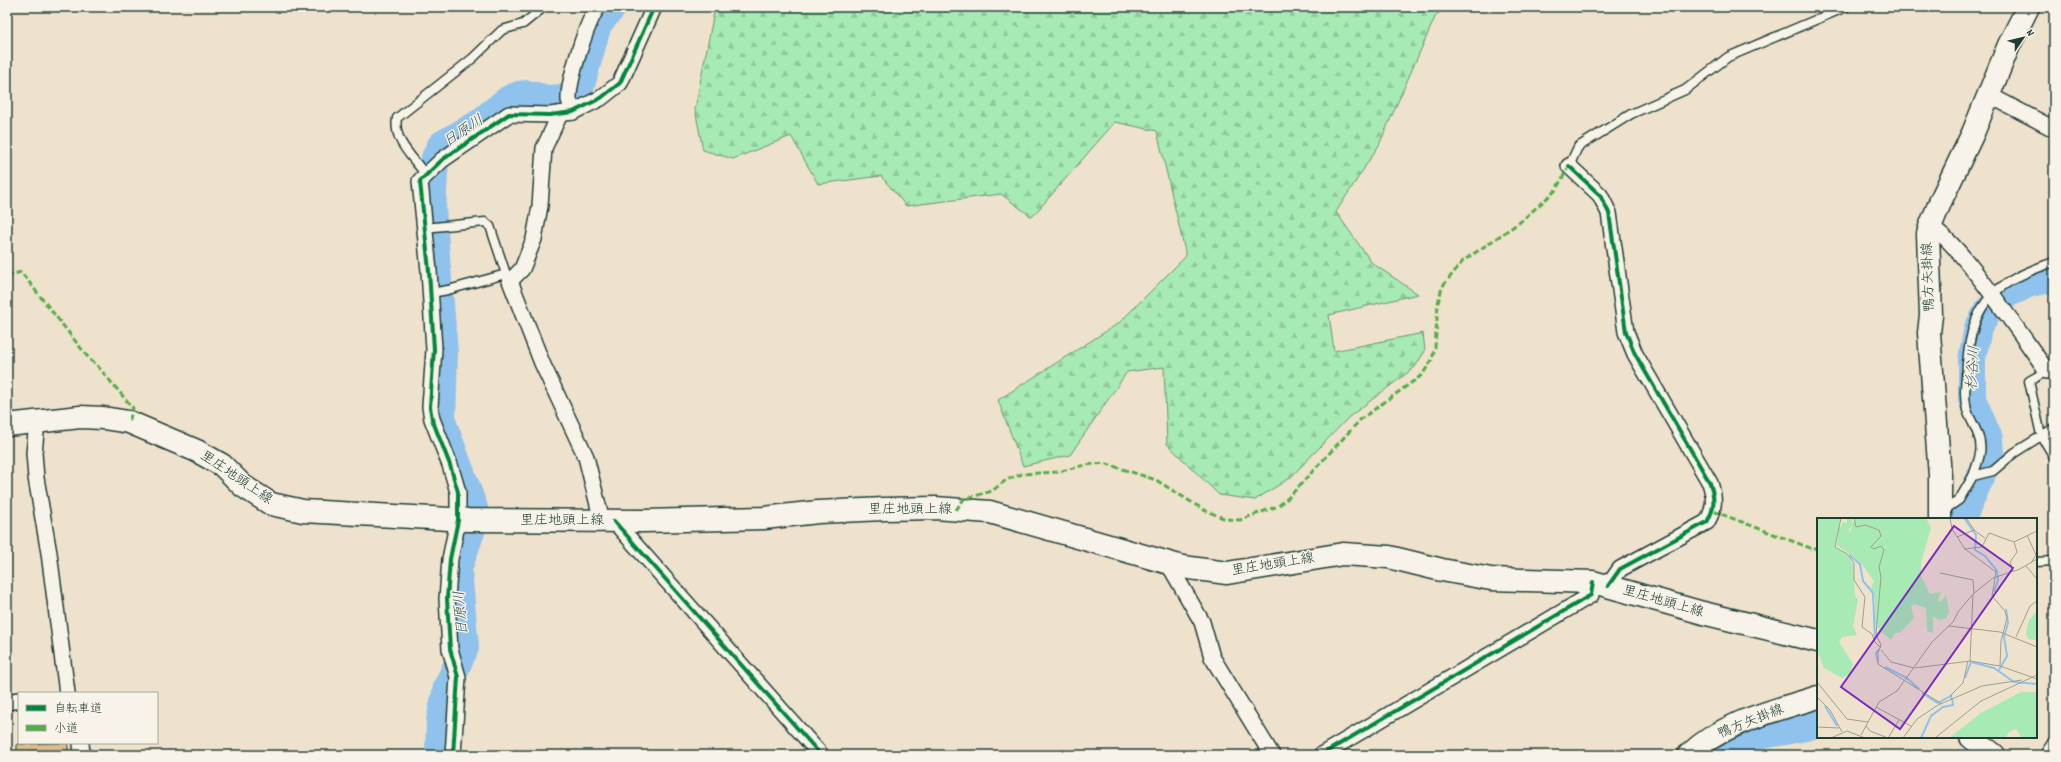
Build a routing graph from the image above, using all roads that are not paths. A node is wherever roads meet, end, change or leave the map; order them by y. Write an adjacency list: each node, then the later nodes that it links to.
1 (544, 7): 10 (lane)
2 (598, 7): 7 (street)
3 (654, 7): 7 (street)
4 (1846, 7): 9 (lane)
5 (2028, 7): 6 (main road, 鴨方矢掛線)
6 (1989, 95): 8 (street); 12 (main road, 鴨方矢掛線)
7 (568, 103): 10 (street); 14 (street)
8 (2054, 129)
9 (1569, 166): 30 (street)
10 (427, 172): 11 (street)
11 (431, 227): 14 (lane); 15 (street)
12 (1930, 227): 16 (street); 24 (main road, 鴨方矢掛線)
13 (2054, 262): 16 (lane)
14 (508, 277): 15 (lane); 26 (street)
15 (433, 292): 25 (street)
16 (1995, 299): 17 (street); 23 (lane)
17 (2051, 369): 21 (lane)
18 (37, 422): 19 (main road, 里庄地頭上線); 25 (main road, 里庄地頭上線); 32 (street)
19 (7, 425)
20 (2054, 428): 21 (lane)
21 (2041, 435): 22 (lane); 23 (lane)
22 (2054, 458)
23 (1974, 476): 24 (lane)
24 (1940, 516)
25 (468, 520): 26 (main road, 里庄地頭上線); 40 (street)
26 (608, 521): 29 (main road, 里庄地頭上線); 41 (street)
27 (2054, 561): 28 (lane)
28 (2037, 562)
29 (1168, 563): 30 (main road, 里庄地頭上線); 42 (street)
30 (1600, 584): 31 (main road, 里庄地頭上線); 43 (street)
31 (1817, 641)
32 (67, 692)
33 (1817, 697): 44 (main road, 鴨方矢掛線)
34 (18, 700): 35 (street)
35 (7, 702)
36 (1972, 738): 45 (main road)
37 (81, 744): 39 (street)
38 (2054, 746): 46 (street)
39 (82, 755)
40 (453, 755)
41 (821, 755)
42 (1272, 755)
43 (1321, 755)
44 (1689, 755)
45 (1994, 755)
46 (2048, 755)

